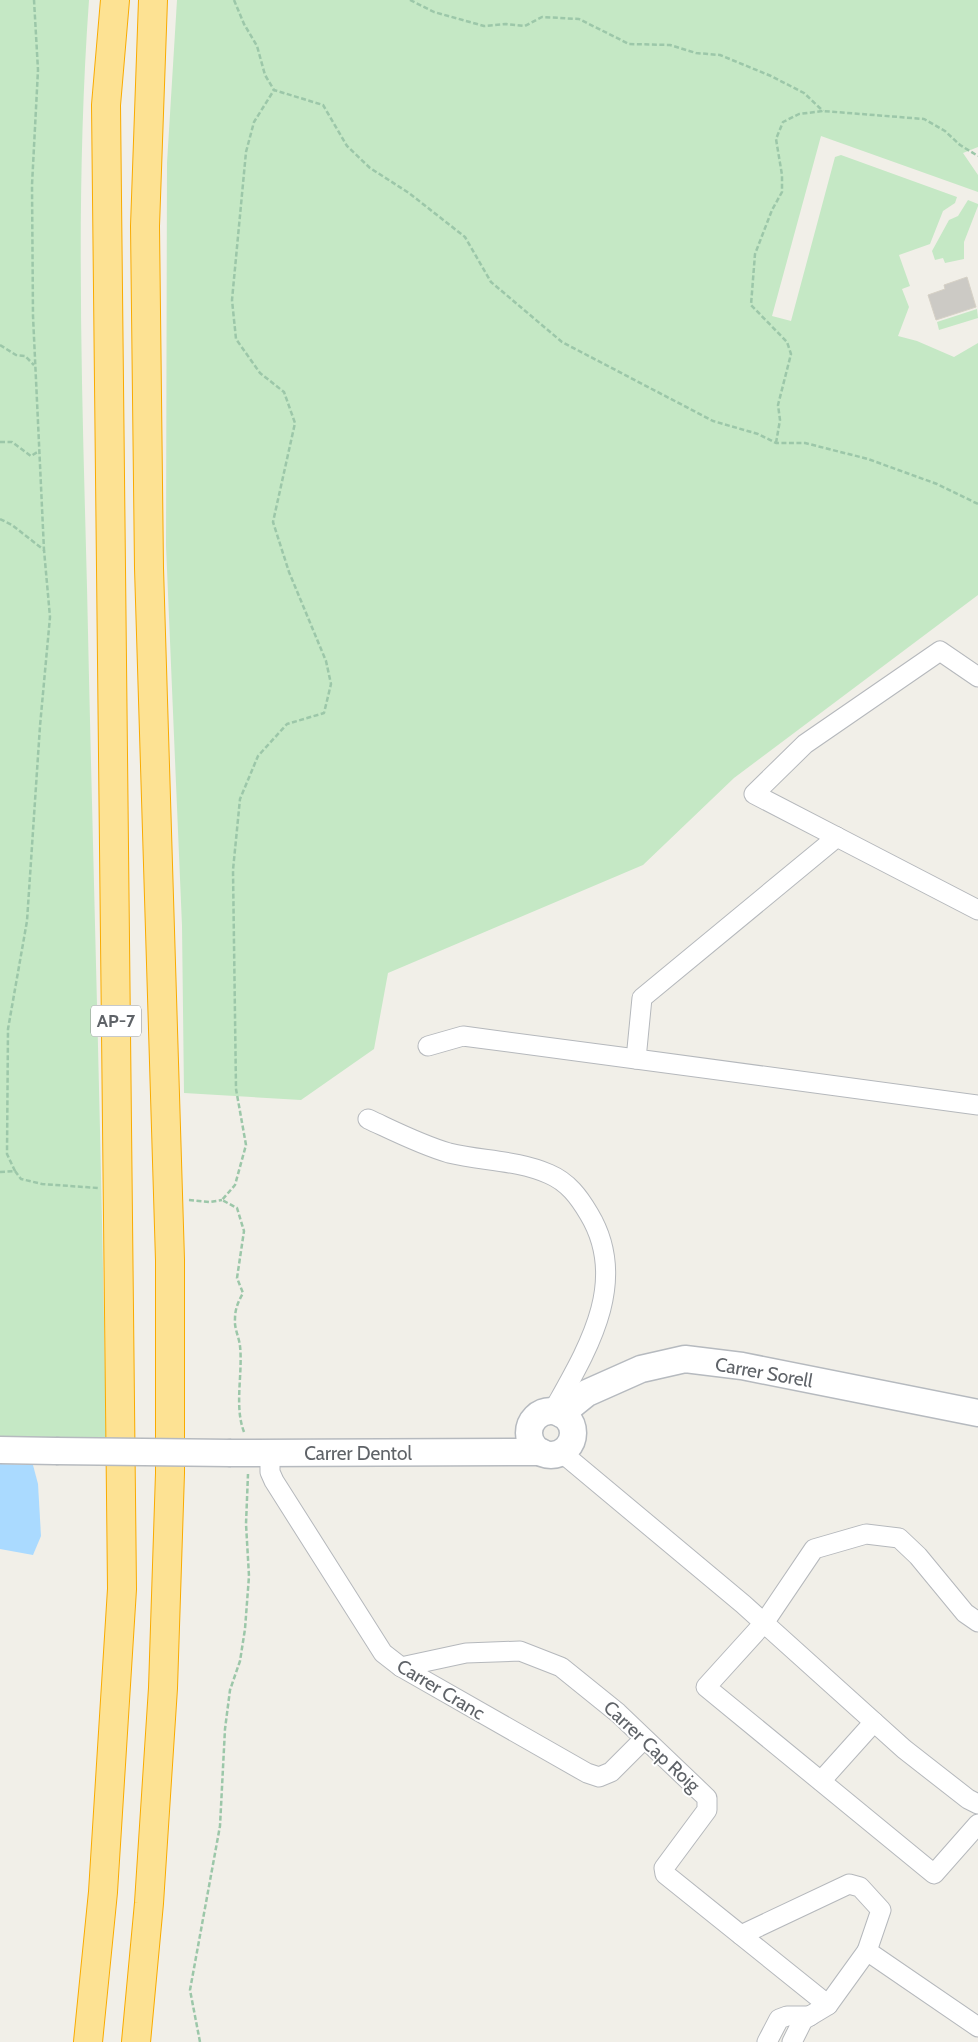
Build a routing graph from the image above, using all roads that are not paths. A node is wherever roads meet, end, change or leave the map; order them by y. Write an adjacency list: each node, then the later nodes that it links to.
1 (115, 0): 32 (highway, AP-7)
2 (153, 0): 33 (highway, AP-7)
3 (978, 677): 4 (street)
4 (837, 837): 5 (street); 7 (street)
5 (978, 910)
6 (428, 1046): 7 (street)
7 (636, 1059): 8 (street)
8 (978, 1106)
9 (368, 1119): 10 (street)
10 (557, 1413): 11 (street, Carrer Sorell); 12 (street); 14 (street)
11 (978, 1413)
12 (530, 1427): 14 (street); 16 (street)
13 (0, 1450): 15 (street, Carrer Dentol, bridge)
14 (551, 1452): 16 (street, Carrer Dentol); 18 (street)
15 (250, 1453): 16 (street, Carrer Dentol); 20 (street, Carrer Cranc)
16 (485, 1453)
17 (978, 1622): 18 (street)
18 (764, 1624): 22 (street); 24 (street)
19 (445, 1658): 20 (street, Carrer Cap Roig); 21 (street); 23 (street, Carrer Cap Roig)
20 (407, 1671): 21 (street, Carrer Cranc)
21 (441, 1692): 23 (street, Carrer Cranc)
22 (874, 1722): 24 (street); 25 (street)
23 (644, 1739): 27 (street, Carrer Cap Roig)
24 (821, 1781): 26 (street)
25 (978, 1804)
26 (978, 1824)
27 (741, 1935): 28 (street); 29 (street, Carrer Cap Roig)
28 (867, 1951): 29 (street); 31 (street)
29 (828, 2005): 30 (street)
30 (806, 2019): 34 (street); 35 (street)
31 (978, 2027)
32 (88, 2042)
33 (136, 2042)
34 (767, 2042)
35 (792, 2042)

